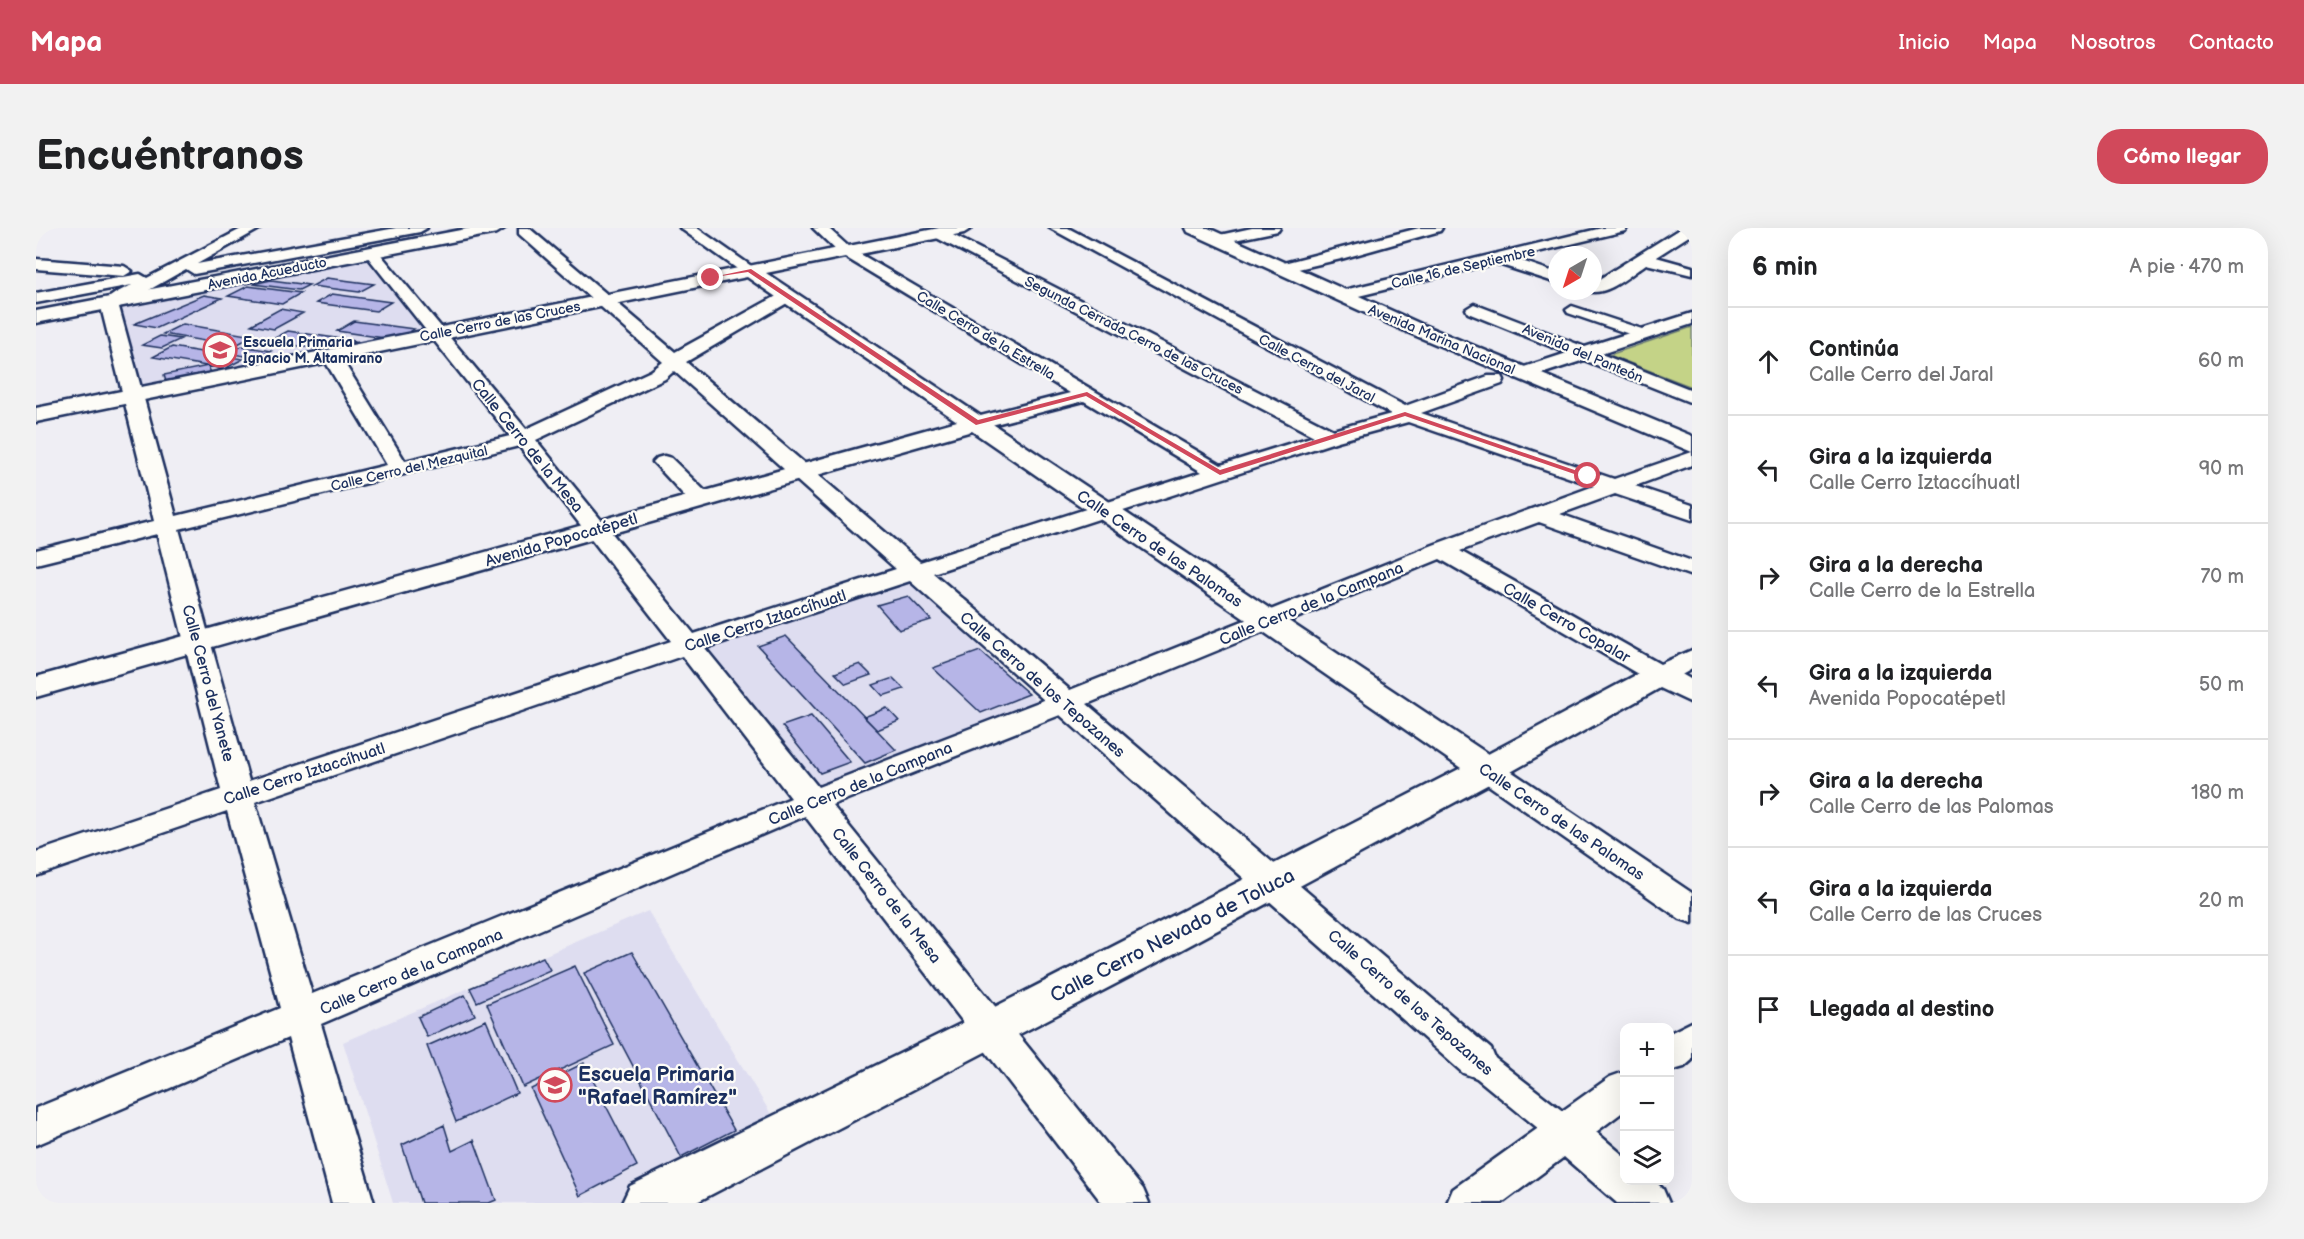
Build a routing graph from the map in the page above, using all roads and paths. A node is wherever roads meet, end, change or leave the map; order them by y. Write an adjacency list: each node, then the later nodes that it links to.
1 (420, 228): 18 (street, Avenida Acueducto)
2 (687, 228): 27 (street, Calle Cerro de las Palomas)
3 (820, 228): 20 (street, Calle Cerro de la Estrella)
4 (964, 228): 14 (street, Calle Cerro de las Cruces)
5 (1057, 228): 53 (street, Calle Cerro del Jaral)
6 (1194, 228): 16 (street, Avenida Marina Nacional)
7 (1273, 228): 16 (street)
8 (1435, 228): 21 (street)
9 (1620, 228): 22 (street, Calle 16 de Septiembre)
10 (1691, 228): 17 (street)
11 (216, 229): 13 (street)
12 (511, 229): 18 (street, Avenida Acueducto); 37 (street, Calle Cerro de los Tepozanes)
13 (257, 231): 29 (street)
14 (938, 233): 20 (street, Calle Cerro de las Cruces); 56 (street, Segunda Cerrada Cerro de las Cruces)
15 (290, 235): 18 (street)
16 (1220, 239): 26 (street, Avenida Marina Nacional)
17 (1662, 245): 19 (street); 23 (street)
18 (360, 247): 29 (street, Avenida Acueducto); 38 (street, Avenida Acueducto); 43 (street, Calle Cerro de la Mesa)
19 (1682, 249)
20 (845, 251): 27 (street, Calle Cerro de las Cruces); 50 (street, Calle Cerro de la Estrella)
21 (1336, 256): 25 (street); 26 (street)
22 (1499, 259): 30 (street); 31 (street, Calle 16 de Septiembre)
23 (1644, 259): 28 (street); 32 (street)
24 (36, 264): 29 (street)
25 (1359, 264)
26 (1281, 268): 35 (street, Avenida Marina Nacional)
27 (749, 270): 34 (street, Calle Cerro de las Palomas); 37 (street, Calle Cerro de las Cruces)
28 (1691, 271)
29 (164, 274): 36 (street, Avenida Acueducto); 38 (street)
30 (1548, 275)
31 (1410, 280): 33 (street); 35 (street, Calle 16 de Septiembre)
32 (1602, 286)
33 (1432, 289)
34 (788, 296): 47 (street, Calle Cerro del Mezquital); 55 (street, Calle Cerro de las Palomas)
35 (1342, 296): 48 (street, Avenida Marina Nacional)
36 (36, 298)
37 (603, 301): 43 (street, Calle Cerro de las Cruces); 47 (street, Calle Cerro de los Tepozanes)
38 (114, 302): 41 (street, Avenida Acueducto); 51 (street, Calle Cerro del Yanete)
39 (1474, 309): 45 (street, Avenida del Panteón)
40 (1572, 310): 44 (street)
41 (36, 317)
42 (1692, 318): 44 (street)
43 (437, 334): 46 (street, Calle Cerro de las Cruces); 57 (street, Calle Cerro de la Mesa)
44 (1643, 334): 45 (street)
45 (1586, 354): 48 (street); 52 (street, Avenida del Panteón)
46 (331, 356): 51 (street, Calle Cerro de las Cruces); 60 (street)
47 (675, 363): 57 (street, Calle Cerro del Mezquital); 61 (street, Calle Cerro de los Tepozanes)
48 (1522, 374): 58 (street, Avenida Marina Nacional)
49 (1495, 380): 53 (street, Calle Cerro Iztaccíhuatl)
50 (1087, 394): 55 (street, Avenida Popocatépetl); 62 (street, Calle Cerro de la Estrella)
51 (134, 396): 54 (street, Calle Cerro de las Cruces); 68 (street, Calle Cerro del Yanete)
52 (1692, 397)
53 (1405, 414): 56 (street, Calle Cerro Iztaccíhuatl); 63 (street, Calle Cerro del Jaral)
54 (36, 415)
55 (976, 423): 61 (street, Avenida Popocatépetl); 65 (street, Calle Cerro de las Palomas)
56 (1331, 437): 62 (street, Calle Cerro Iztaccíhuatl)
57 (522, 439): 60 (street, Calle Cerro del Mezquital); 69 (street, Calle Cerro de la Mesa)
58 (1691, 451): 63 (street, Calle Cerro de la Campana)
59 (664, 462): 64 (street)
60 (400, 470): 68 (street, Calle Cerro del Mezquital)
61 (799, 472): 64 (street, Avenida Popocatépetl); 73 (street, Calle Cerro de los Tepozanes)
62 (1220, 472): 65 (street, Calle Cerro Iztaccíhuatl)
63 (1615, 486): 66 (street, Calle Cerro de la Campana); 67 (street, Calle Cerro del Jaral)
64 (701, 500): 69 (street, Avenida Popocatépetl)
65 (1102, 510): 73 (street, Calle Cerro Iztaccíhuatl); 74 (street, Calle Cerro de las Palomas)
66 (1536, 513): 70 (street, Calle Cerro de la Campana); 72 (street)
67 (1692, 513)
68 (167, 526): 71 (street, Calle Cerro del Mezquital); 75 (street, Calle Cerro del Yanete)
69 (597, 529): 75 (street, Avenida Popocatépetl); 76 (street, Calle Cerro de la Mesa)
70 (1441, 550): 74 (street, Calle Cerro de la Campana); 77 (street, Calle Cerro Copalar)
71 (36, 557)
72 (1692, 568)
73 (914, 572): 76 (street, Calle Cerro Iztaccíhuatl); 80 (street, Calle Cerro de los Tepozanes)
74 (1266, 621): 80 (street, Calle Cerro de la Campana); 81 (street, Calle Cerro de las Palomas)
75 (197, 641): 78 (street, Avenida Popocatépetl); 82 (street, Calle Cerro del Yanete)
76 (687, 645): 82 (street, Calle Cerro Iztaccíhuatl); 83 (street, Calle Cerro de la Mesa)
77 (1676, 667): 79 (street, Calle Cerro Copalar); 81 (street, Calle Cerro Nevado de Toluca)
78 (36, 687)
79 (1692, 693)
80 (1064, 703): 83 (street, Calle Cerro de la Campana); 85 (street, Calle Cerro de los Tepozanes)
81 (1488, 770): 85 (street, Calle Cerro Nevado de Toluca); 86 (street, Calle Cerro de las Palomas)
82 (238, 795): 84 (street, Calle Cerro Iztaccíhuatl); 87 (street, Calle Cerro del Yanete)
83 (812, 801): 87 (street, Calle Cerro de la Campana); 88 (street, Calle Cerro de la Mesa)
84 (36, 864)
85 (1274, 882): 88 (street, Calle Cerro Nevado de Toluca); 91 (street, Calle Cerro de los Tepozanes)
86 (1692, 910)
87 (302, 1017): 93 (street, Calle Cerro de la Campana); 95 (street, Calle Cerro del Yanete)
88 (993, 1028): 96 (street, Calle Cerro Nevado de Toluca); 97 (street, Calle Cerro de la Mesa)
89 (1692, 1038): 90 (street)
90 (1674, 1052)
91 (1477, 1061): 94 (street, Calle Cerro de los Tepozanes)
92 (1620, 1092): 94 (street)
93 (36, 1127)
94 (1567, 1133): 98 (street); 99 (street)
95 (353, 1203)
96 (647, 1203)
97 (1128, 1203)
98 (1468, 1203)
99 (1647, 1203)

